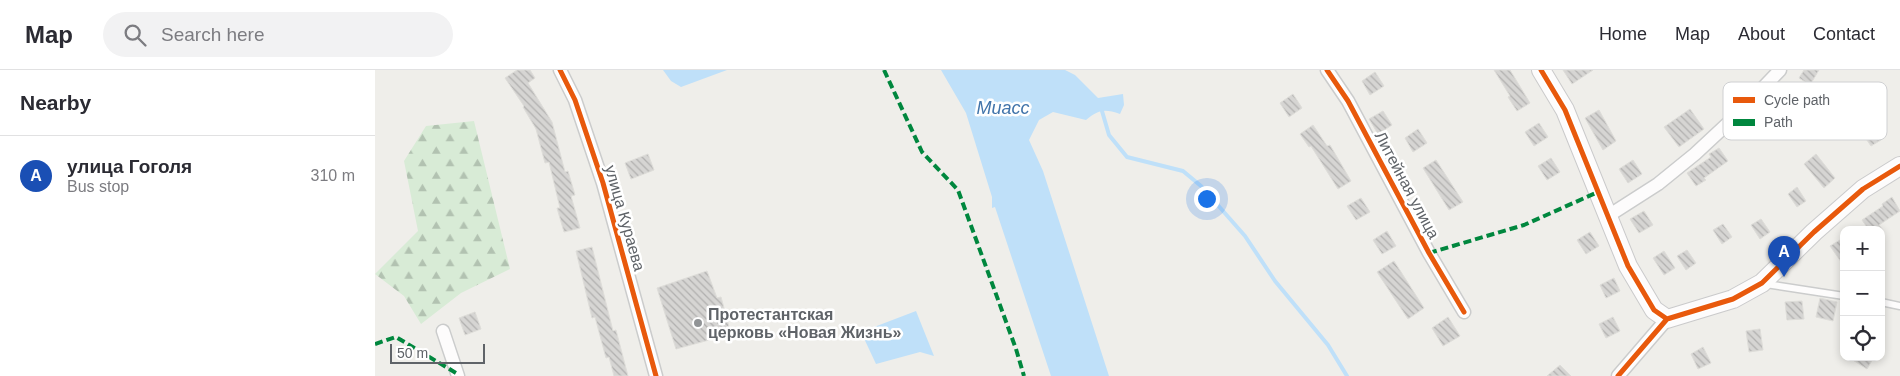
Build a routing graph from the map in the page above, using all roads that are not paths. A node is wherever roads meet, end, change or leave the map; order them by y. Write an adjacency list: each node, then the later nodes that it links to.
1 (559, 70): 17 (street, улица Кураева)
2 (1327, 70): 13 (street, Литейная улица)
3 (1541, 70): 8 (street)
4 (1779, 71): 5 (street)
5 (1768, 82)
6 (1723, 126): 8 (street)
7 (1900, 166): 9 (street)
8 (1608, 216): 14 (street)
9 (1763, 283): 10 (lane); 14 (street)
10 (1840, 295)
11 (1885, 303): 12 (lane)
12 (1900, 306)
13 (1464, 312)
14 (1667, 319): 18 (street)
15 (443, 331): 16 (street)
16 (457, 376)
17 (656, 376)
18 (1618, 376)

